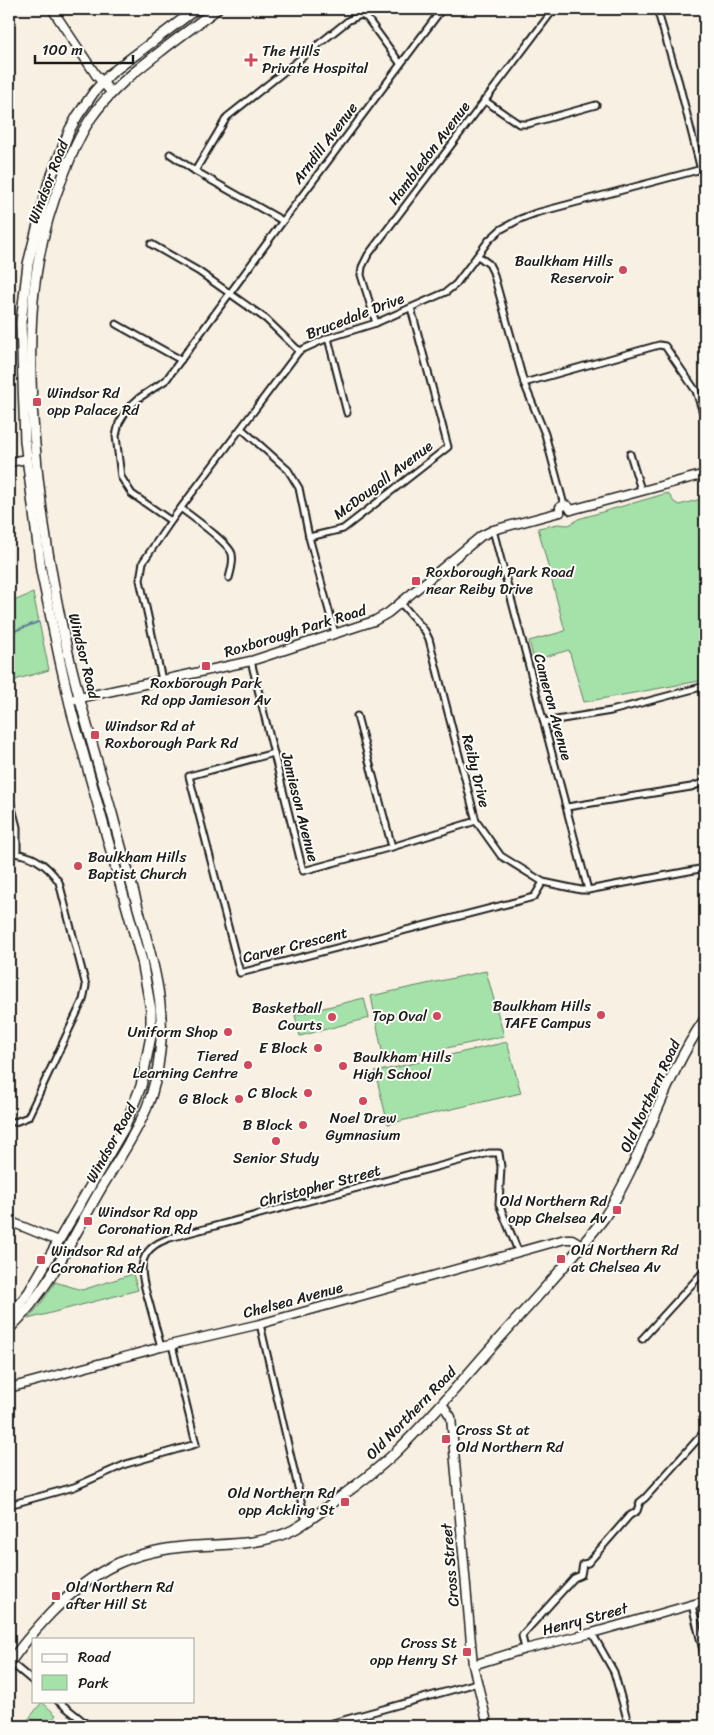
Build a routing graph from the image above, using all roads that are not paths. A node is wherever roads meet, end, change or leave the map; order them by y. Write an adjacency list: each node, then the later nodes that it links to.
1 (52, 9): 8 (street)
2 (196, 9): 8 (main road, Windsor Road)
3 (217, 9): 9 (main road, Windsor Road)
4 (442, 9): 7 (street, Arndill Avenue)
5 (553, 9): 10 (street, Hambledon Avenue)
6 (657, 9): 13 (street)
7 (400, 63): 14 (street); 16 (street, Arndill Avenue)
8 (102, 82): 9 (street); 31 (main road, Windsor Road)
9 (111, 92): 46 (main road, Windsor Road)
10 (484, 100): 11 (street); 21 (street, Hambledon Avenue)
11 (596, 105)
12 (170, 154): 14 (street)
13 (702, 169): 15 (street); 18 (street, Brucedale Drive)
14 (195, 172): 16 (street)
15 (705, 186)
16 (283, 221): 19 (street, Arndill Avenue)
17 (152, 244): 19 (street)
18 (478, 256): 20 (street, Brucedale Drive); 26 (street)
19 (230, 293): 24 (street); 25 (street, Arndill Avenue)
20 (411, 308): 21 (street, Brucedale Drive); 39 (street, McDougall Avenue)
21 (376, 323): 23 (street, Brucedale Drive)
22 (116, 324): 25 (street)
23 (328, 338): 24 (street, Brucedale Drive); 27 (street)
24 (299, 351): 29 (street, Brucedale Drive)
25 (181, 360): 37 (street, Arndill Avenue)
26 (524, 383): 28 (street); 36 (street)
27 (347, 414)
28 (705, 419)
29 (242, 429): 35 (street, Brucedale Drive); 39 (street)
30 (630, 454): 34 (street)
31 (27, 459): 32 (street); 47 (main road, Windsor Road)
32 (9, 462)
33 (705, 474): 34 (street, Roxborough Park Road)
34 (642, 490): 36 (street, Roxborough Park Road)
35 (182, 509): 37 (street, Brucedale Drive); 40 (street)
36 (565, 509): 38 (street, Roxborough Park Road)
37 (171, 521): 44 (street, Brucedale Drive)
38 (493, 530): 41 (street, Roxborough Park Road); 49 (street, Cameron Avenue)
39 (309, 537): 42 (street)
40 (229, 578)
41 (400, 602): 42 (street, Roxborough Park Road); 54 (street, Reiby Drive)
42 (336, 633): 43 (street, Roxborough Park Road)
43 (251, 661): 44 (street, Roxborough Park Road); 50 (street, Jamieson Avenue)
44 (162, 680): 46 (street, Roxborough Park Road)
45 (705, 686): 49 (street)
46 (80, 699): 47 (street, Roxborough Park Road); 65 (main road, Windsor Road)
47 (70, 700): 64 (main road, Windsor Road)
48 (357, 716): 55 (street)
49 (544, 722): 53 (street, Cameron Avenue)
50 (274, 753): 55 (street, Jamieson Avenue); 59 (street, Carver Crescent)
51 (705, 782): 53 (street)
52 (9, 796): 57 (street)
53 (567, 807): 60 (street, Cameron Avenue)
54 (476, 820): 55 (street, Jamieson Avenue); 59 (street, Reiby Drive)
55 (392, 847)
56 (9, 853): 57 (street)
57 (17, 853): 62 (street)
58 (705, 868): 60 (street, Reiby Drive)
59 (543, 882): 60 (street, Reiby Drive)
60 (588, 890)
61 (705, 1019): 66 (main road, Old Northern Road)
62 (9, 1120)
63 (9, 1221): 64 (street)
64 (58, 1241): 65 (main road); 69 (main road, Windsor Road)
65 (68, 1246): 71 (main road, Windsor Road)
66 (582, 1246): 67 (street, Chelsea Avenue); 76 (main road, Old Northern Road)
67 (518, 1252): 70 (street, Chelsea Avenue); 74 (street, Christopher Street)
68 (705, 1270): 72 (street)
69 (9, 1318)
70 (260, 1324): 73 (street, Chelsea Avenue); 79 (street)
71 (9, 1329)
72 (642, 1339)
73 (172, 1345): 74 (street, Chelsea Avenue); 78 (street)
74 (161, 1347): 75 (street, Chelsea Avenue)
75 (9, 1388)
76 (442, 1404): 79 (main road, Old Northern Road); 86 (street, Cross Street)
77 (705, 1431): 83 (street)
78 (9, 1505)
79 (306, 1522): 85 (main road, Old Northern Road)
80 (705, 1601): 81 (street, Henry Street)
81 (692, 1605): 82 (street, Henry Street); 84 (street)
82 (592, 1633): 83 (street, Henry Street); 93 (street)
83 (525, 1649): 86 (street, Henry Street)
84 (705, 1659)
85 (9, 1663): 87 (street)
86 (473, 1665): 88 (street, Cross Street)
87 (32, 1680)
88 (477, 1683): 91 (street); 92 (street, Cross Street)
89 (59, 1702): 90 (street)
90 (89, 1726)
91 (322, 1726)
92 (488, 1726)
93 (629, 1726)

